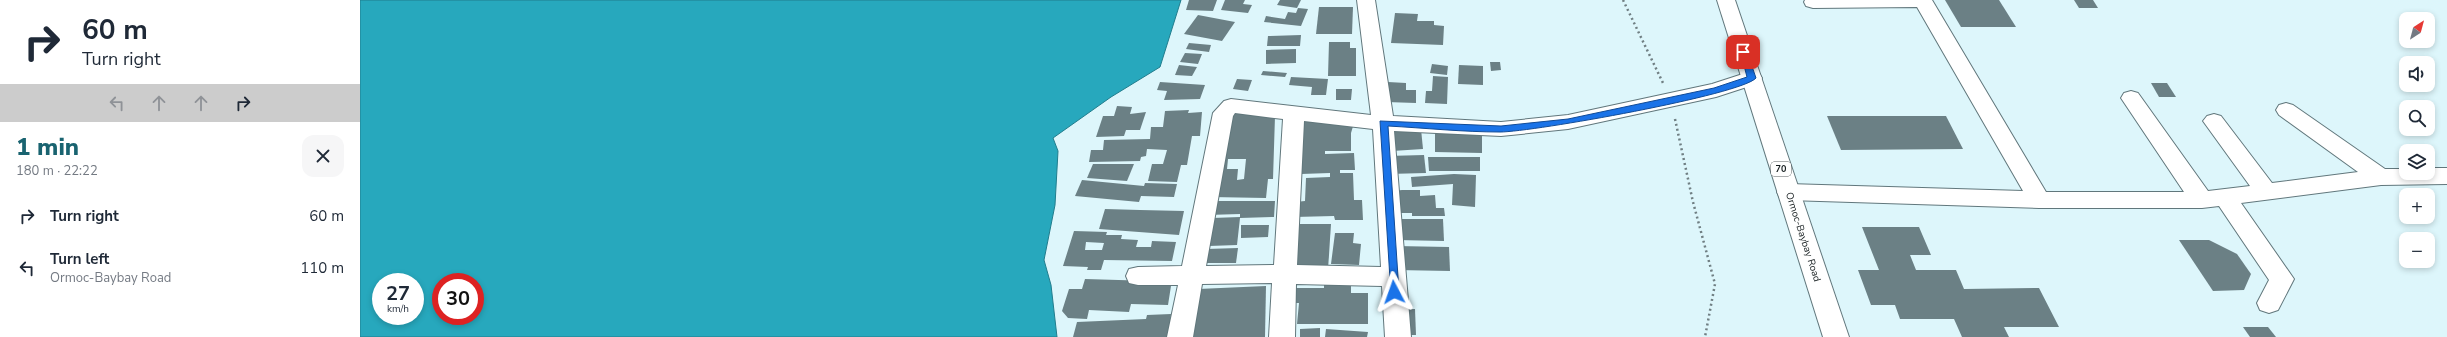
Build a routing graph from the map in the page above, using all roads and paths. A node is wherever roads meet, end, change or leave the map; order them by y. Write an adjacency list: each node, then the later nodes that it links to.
1 (1366, 0): 12 (main road)
2 (1623, 0): 7 (path)
3 (1726, 0): 6 (main road, Ormoc-Baybay Road / 70)
4 (1923, 1): 5 (main road); 18 (main road)
5 (1813, 2)
6 (1752, 78): 7 (main road); 16 (main road, Ormoc-Baybay Road / 70)
7 (1670, 98): 12 (main road); 28 (path)
8 (2131, 98): 19 (main road)
9 (2286, 110): 14 (main road)
10 (1294, 113): 12 (main road); 20 (main road); 22 (main road)
11 (2214, 121): 15 (main road)
12 (1383, 123): 23 (main road)
13 (2447, 176): 14 (main road)
14 (2381, 177): 15 (main road)
15 (2266, 191): 17 (main road)
16 (1788, 192): 18 (main road); 29 (main road, Ormoc-Baybay Road / 70)
17 (2225, 198): 19 (main road); 24 (main road)
18 (2039, 200): 19 (main road)
19 (2202, 200)
20 (1284, 274): 22 (main road); 23 (main road); 26 (main road)
21 (1138, 276): 22 (main road)
22 (1191, 276): 25 (main road)
23 (1393, 277): 27 (main road)
24 (2269, 303)
25 (1180, 337)
26 (1282, 337)
27 (1398, 337)
28 (1705, 337)
29 (1836, 337)

